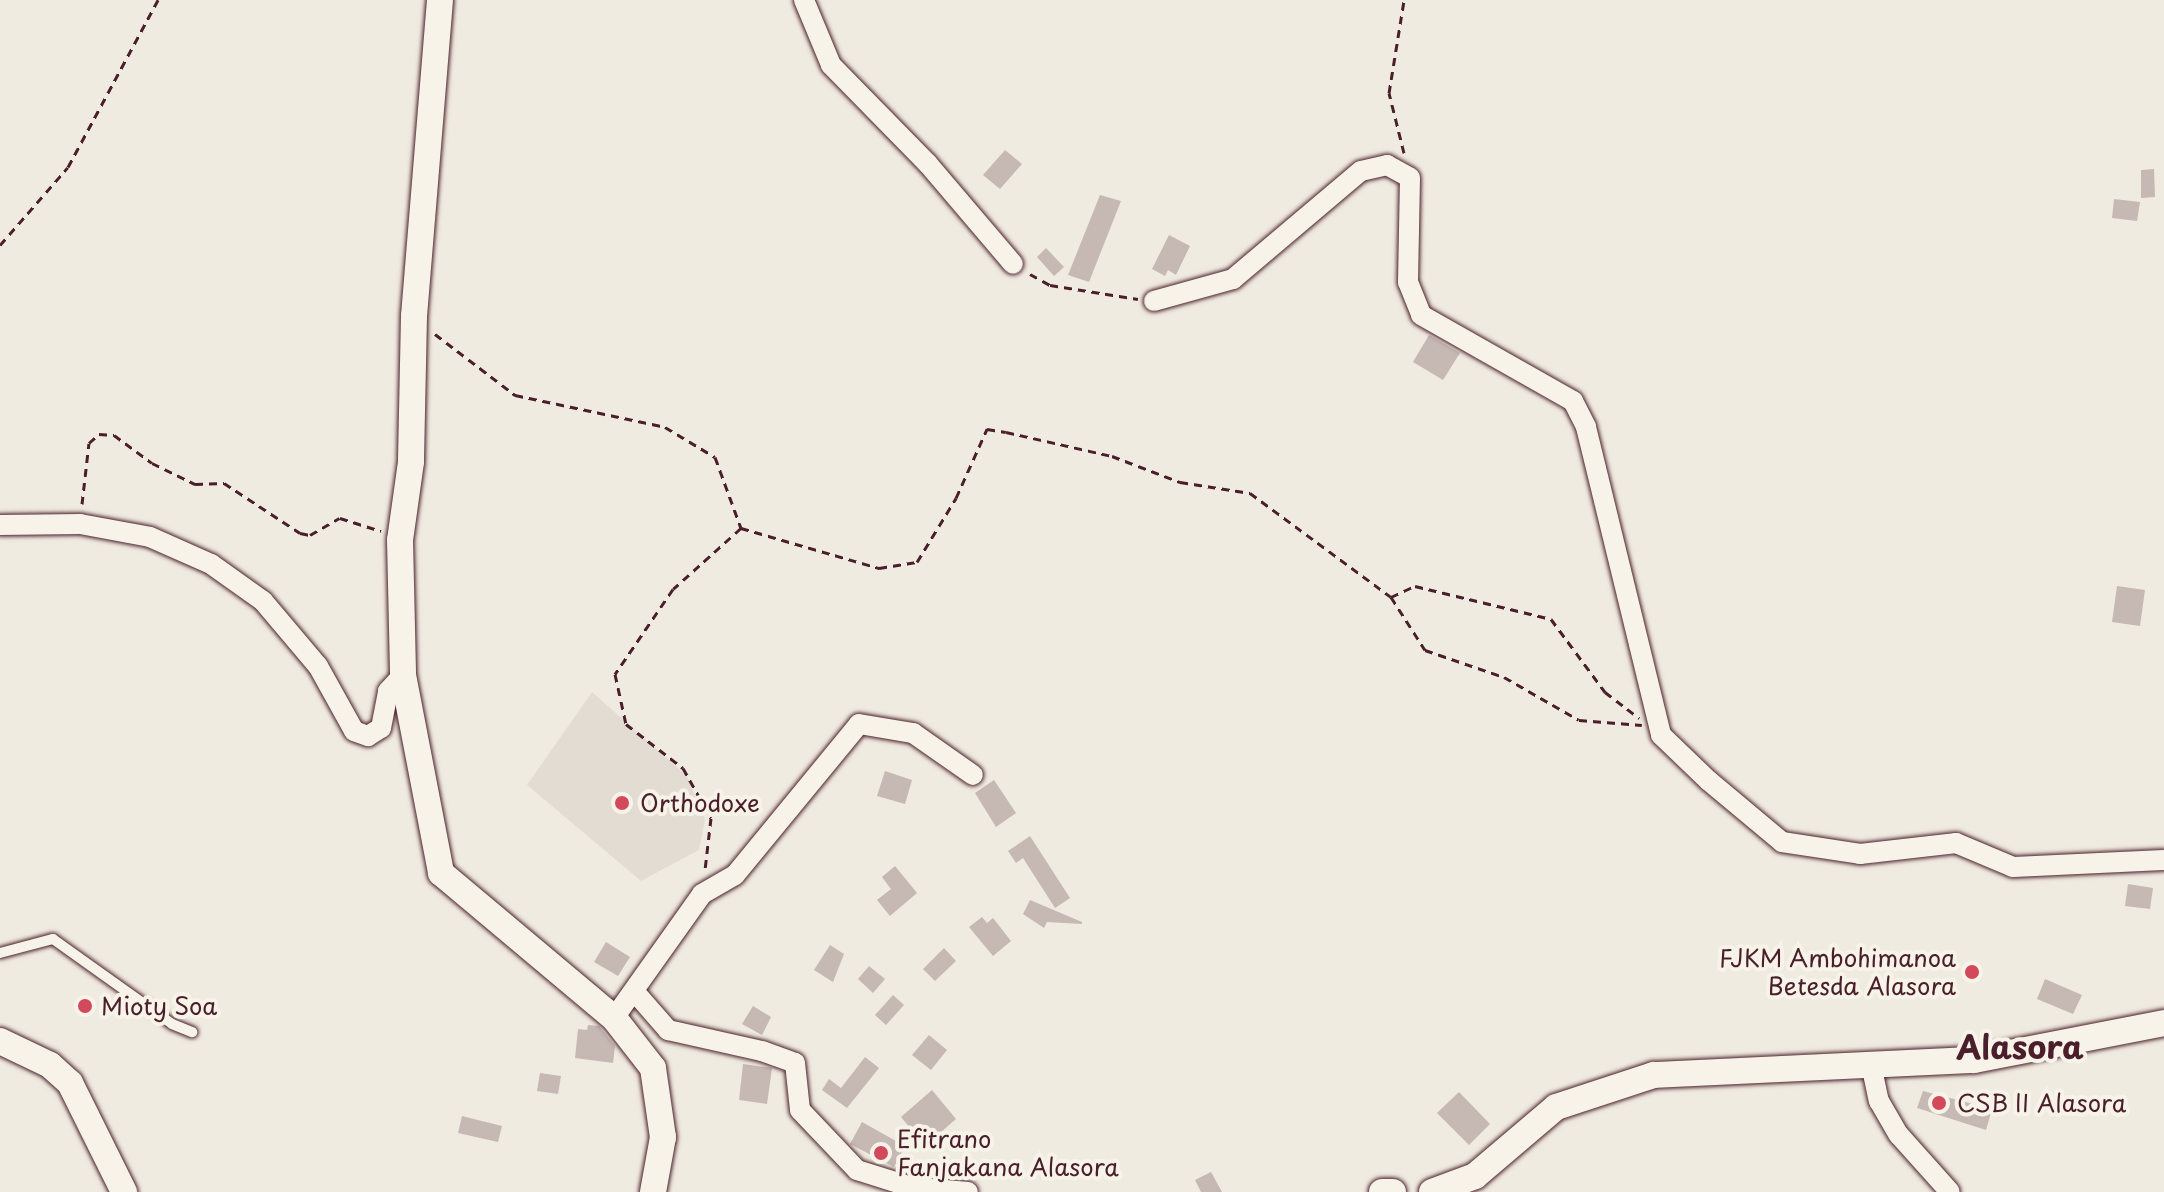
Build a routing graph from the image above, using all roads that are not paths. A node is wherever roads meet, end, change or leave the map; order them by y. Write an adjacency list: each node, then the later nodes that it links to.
1 (440, 0): 6 (street)
2 (804, 0): 3 (street)
3 (1013, 264)
4 (1154, 301): 8 (street)
5 (0, 525): 6 (street)
6 (403, 675): 11 (street)
7 (973, 775): 10 (street)
8 (2164, 860)
9 (0, 953): 13 (lane)
10 (634, 991): 11 (street); 18 (street)
11 (614, 1018): 17 (street)
12 (2164, 1023): 15 (street)
13 (192, 1032)
14 (0, 1041): 16 (street)
15 (1872, 1069): 21 (street); 22 (street)
16 (124, 1192)
17 (653, 1192)
18 (968, 1192)
19 (1382, 1192): 20 (street)
20 (1393, 1192)
21 (1432, 1192)
22 (1950, 1192)

